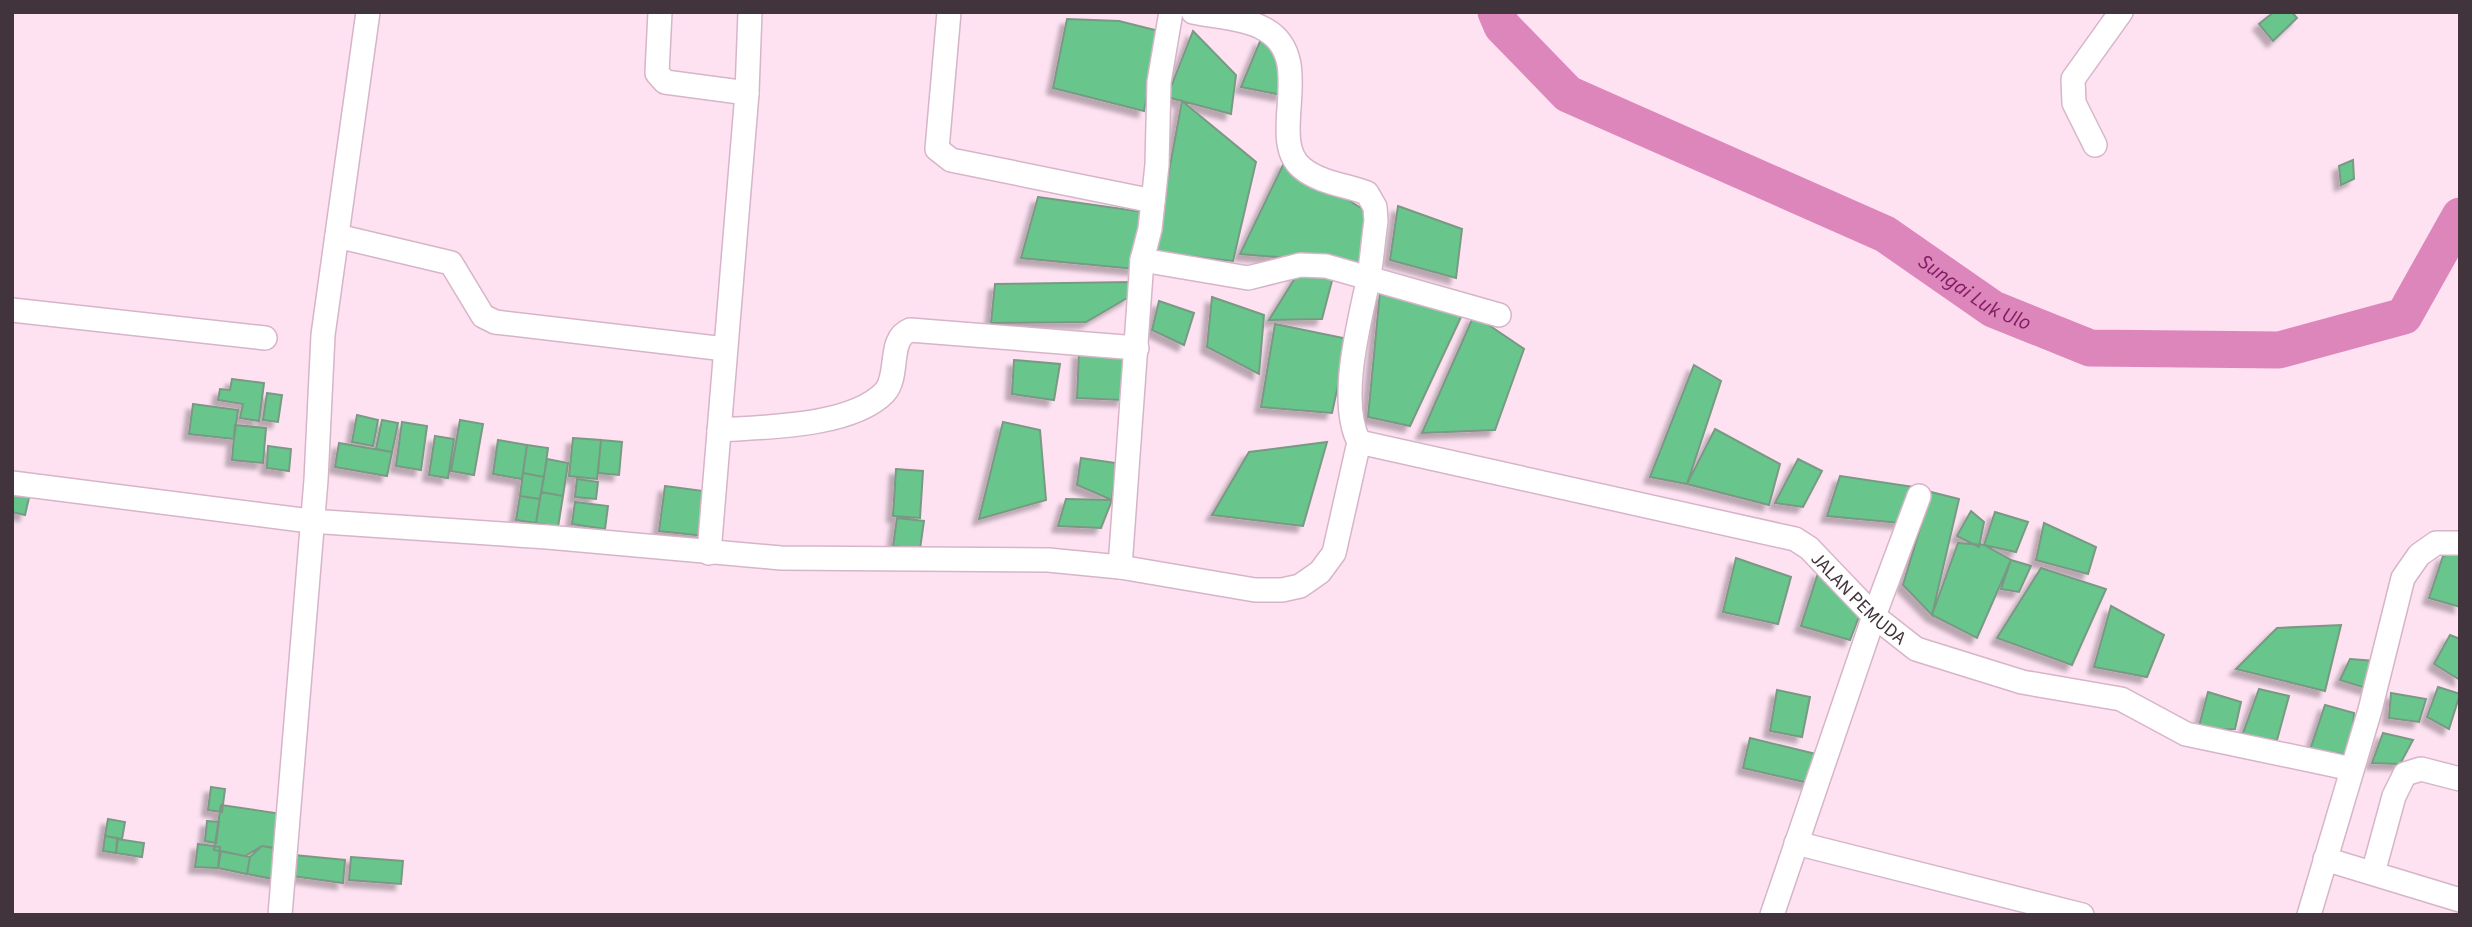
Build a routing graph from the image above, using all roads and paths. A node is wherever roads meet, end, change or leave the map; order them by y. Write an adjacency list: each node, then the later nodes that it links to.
1 (368, 12): 11 (street)
2 (660, 12): 8 (street)
3 (750, 12): 8 (street)
4 (949, 12): 10 (street)
5 (1171, 12): 10 (street)
6 (1193, 12): 13 (street)
7 (2121, 12): 9 (street)
8 (747, 93): 18 (street)
9 (2095, 145)
10 (1153, 201): 12 (street)
11 (337, 236): 18 (street); 23 (street)
12 (1142, 260): 13 (street); 17 (street)
13 (1368, 278): 15 (street); 20 (street)
14 (12, 310): 16 (street)
15 (1499, 315)
16 (265, 338)
17 (1138, 348): 19 (street); 26 (street)
18 (725, 349): 19 (street)
19 (719, 430): 25 (street)
20 (1359, 442): 26 (street); 27 (street, JALAN PEMUDA)
21 (12, 483): 23 (street)
22 (1919, 496): 27 (street)
23 (310, 521): 25 (street); 34 (street)
24 (2460, 543): 28 (street)
25 (709, 553): 26 (street)
26 (1120, 566)
27 (1874, 616): 28 (street, JALAN PEMUDA); 30 (street)
28 (2352, 769): 31 (street)
29 (2460, 779): 32 (street)
30 (1796, 843): 35 (street); 36 (street)
31 (2322, 867): 32 (street); 37 (street)
32 (2373, 873): 33 (street)
33 (2460, 900)
34 (280, 915)
35 (1772, 915)
36 (2082, 915)
37 (2309, 915)

